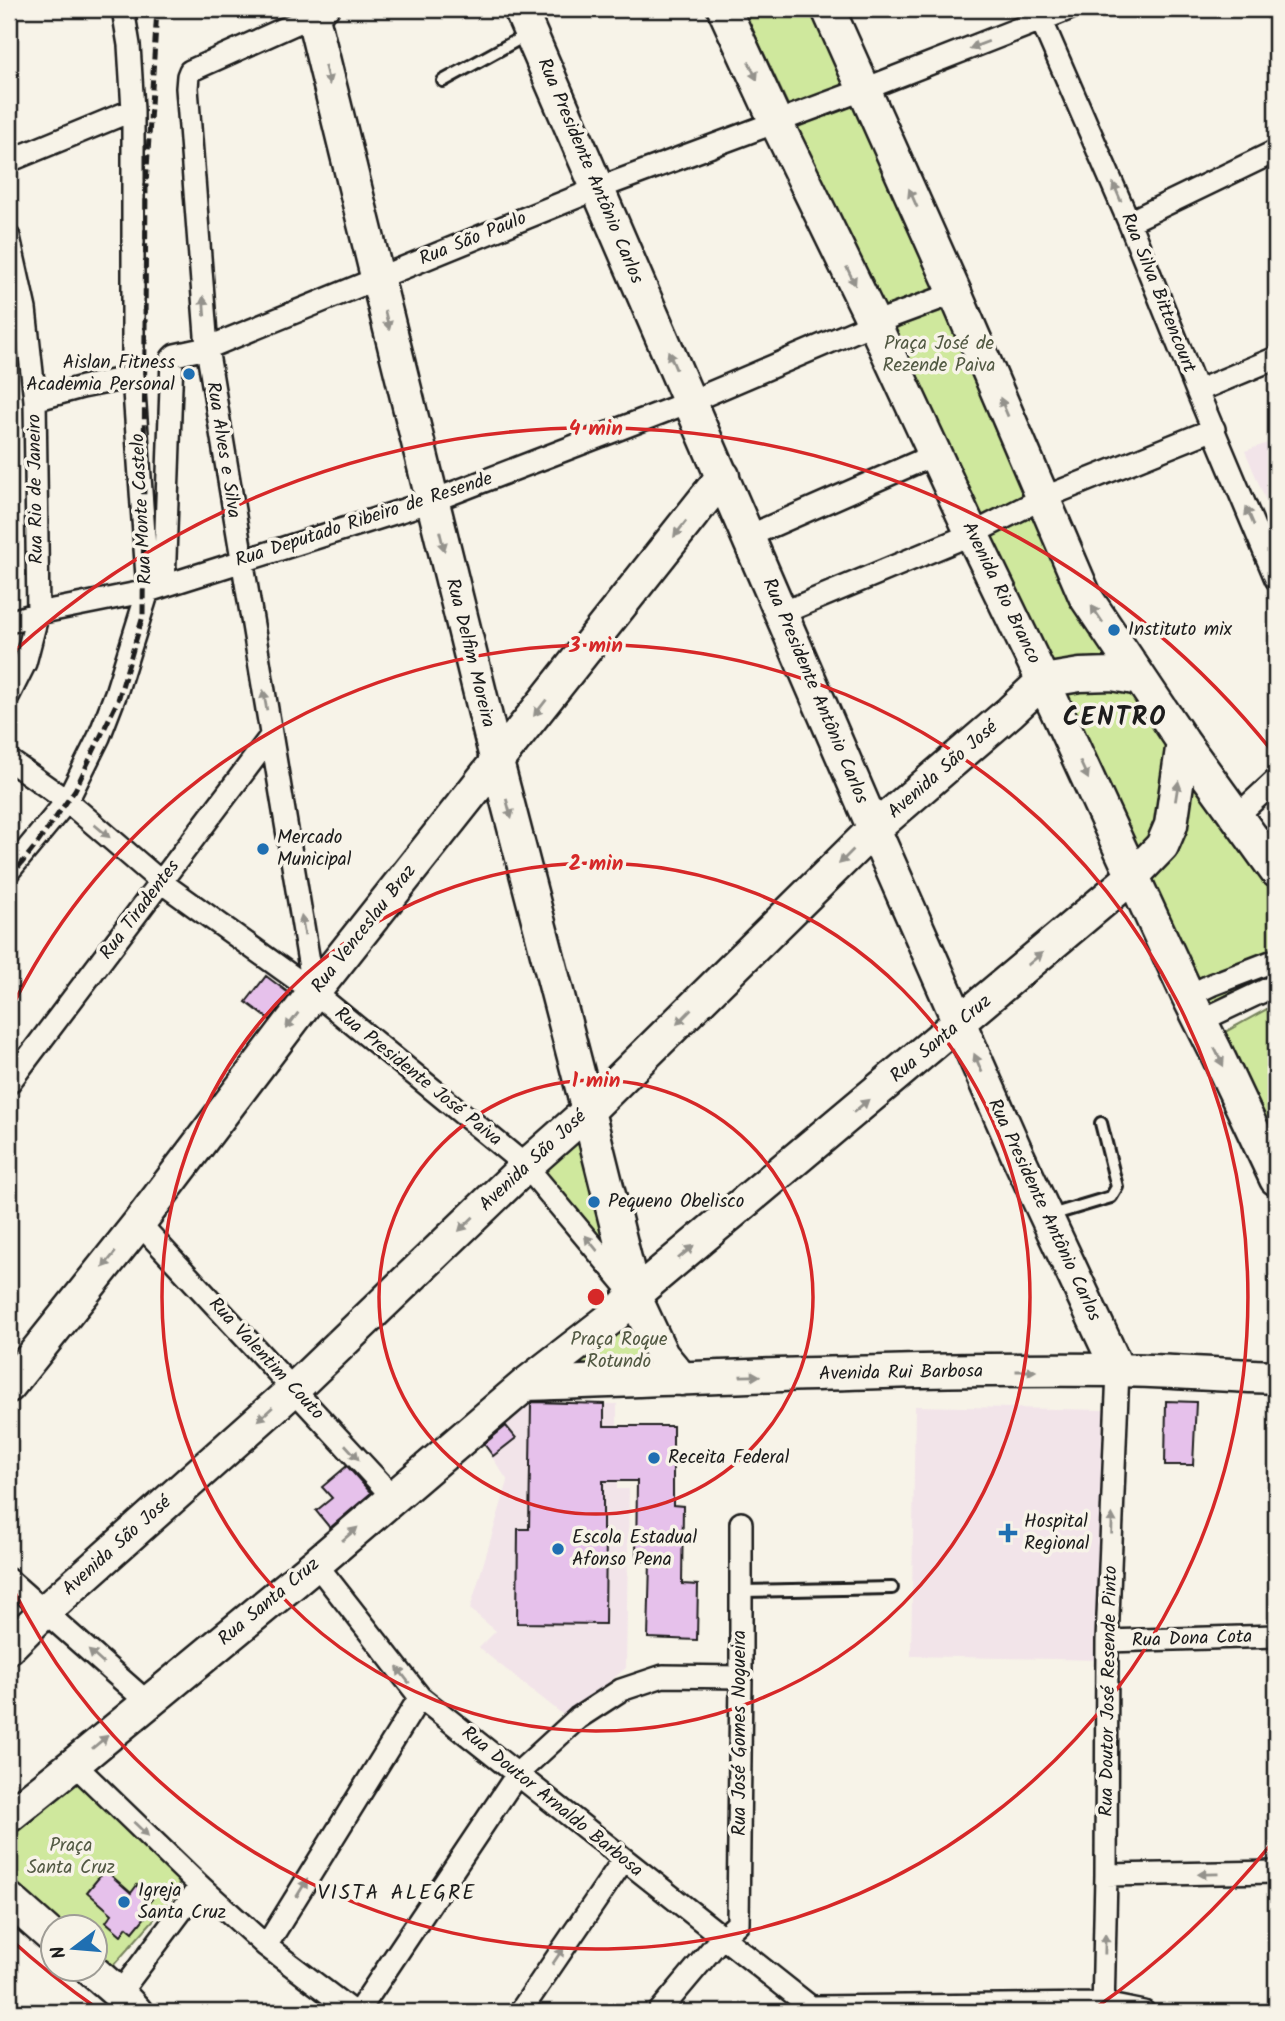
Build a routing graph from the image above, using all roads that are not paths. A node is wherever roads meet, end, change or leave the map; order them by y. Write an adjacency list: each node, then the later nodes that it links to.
1 (123, 9): 10 (street, Rua Monte Castelo)
2 (724, 9): 11 (main road, Avenida Rio Branco, one-way to 11)
3 (828, 9): 9 (main road)
4 (1069, 9): 6 (street)
5 (317, 11): 17 (main road, Rua Delfim Moreira, one-way to 17); 20 (street, Rua Alves e Silva, one-way to 5)
6 (1040, 15): 9 (street, one-way to 9); 15 (street, Rua Silva Bittencourt, one-way to 6)
7 (525, 21): 8 (lane); 14 (main road, Rua Presidente Antônio Carlos)
8 (443, 81)
9 (866, 89): 11 (street, Rua São Paulo); 18 (main road, one-way to 9)
10 (133, 110): 13 (street); 22 (street, Rua Monte Castelo)
11 (776, 121): 14 (street, Rua São Paulo); 19 (main road, Avenida Rio Branco, one-way to 19)
12 (1276, 151): 15 (street)
13 (9, 161)
14 (599, 188): 17 (street, Rua São Paulo); 25 (main road, Rua Presidente Antônio Carlos, one-way to 14)
15 (1129, 222): 23 (street, Rua Silva Bittencourt)
16 (9, 237): 24 (street, Rua Rio de Janeiro)
17 (377, 278): 20 (street, Rua São Paulo); 30 (main road, Rua Delfim Moreira, one-way to 30)
18 (955, 293): 19 (street, Rua Deputado Ribeiro de Resende); 29 (main road, one-way to 18)
19 (874, 323): 25 (street, Rua Deputado Ribeiro de Resende); 27 (main road, Avenida Rio Branco)
20 (207, 348): 33 (street, Rua Alves e Silva); 35 (street, Rua São Paulo)
21 (1276, 358): 23 (street)
22 (134, 377): 24 (street); 35 (street, Rua Monte Castelo)
23 (1197, 391): 26 (street, Rua Silva Bittencourt)
24 (35, 400): 36 (street, Rua Rio de Janeiro)
25 (689, 402): 28 (main road, Rua Presidente Antônio Carlos); 30 (street, Rua Deputado Ribeiro de Resende)
26 (1214, 429): 29 (street); 34 (street, Rua Silva Bittencourt, one-way to 26)
27 (936, 454): 31 (main road, Avenida Rio Branco); 32 (street)
28 (723, 476): 32 (main road, Rua Presidente Antônio Carlos); 45 (main road, Rua Venceslau Braz, one-way to 45)
29 (1044, 498): 31 (street); 39 (main road, one-way to 29)
30 (432, 501): 33 (street, Rua Deputado Ribeiro de Resende); 45 (main road, Rua Delfim Moreira, one-way to 45)
31 (972, 534): 37 (street); 40 (main road, Avenida Rio Branco)
32 (748, 536): 37 (main road, Rua Presidente Antônio Carlos)
33 (241, 561): 35 (street, Rua Deputado Ribeiro de Resende); 42 (street, Rua Alves e Silva, one-way to 33)
34 (1276, 579)
35 (156, 588): 36 (street, Rua Deputado Ribeiro de Resende); 47 (street, Rua Monte Castelo)
36 (38, 613): 38 (street, Rua Deputado Ribeiro de Resende); 41 (street, Rua Rio de Janeiro)
37 (782, 613): 49 (main road, Rua Presidente Antônio Carlos)
38 (9, 622)
39 (1140, 679): 40 (main road); 43 (main road)
40 (1043, 681): 49 (main road, Avenida São José); 52 (main road, Avenida Rio Branco, one-way to 52)
41 (9, 695)
42 (271, 736): 53 (street, Rua Tiradentes); 56 (street, Rua Alves e Silva, one-way to 42)
43 (1184, 742): 48 (main road); 52 (main road, Rua Santa Cruz, one-way to 43)
44 (9, 760): 47 (street, Rua Presidente José Paiva)
45 (497, 762): 56 (main road, Rua Venceslau Braz); 60 (main road, Rua Delfim Moreira, one-way to 60)
46 (1276, 780): 48 (street)
47 (67, 801): 50 (street, Rua Monte Castelo); 53 (street, Rua Presidente José Paiva, one-way to 53)
48 (1237, 815): 51 (main road)
49 (874, 829): 58 (main road, Rua Presidente Antônio Carlos); 60 (main road, Avenida São José, one-way to 60)
50 (9, 871)
51 (1276, 871)
52 (1133, 876): 57 (main road, Avenida Rio Branco); 58 (main road, Rua Santa Cruz, one-way to 52)
53 (161, 881): 56 (street, Rua Presidente José Paiva); 59 (street, Rua Tiradentes)
54 (1276, 960): 57 (street)
55 (1276, 985): 57 (street)
56 (314, 992): 62 (street, Rua Presidente José Paiva); 65 (main road, Rua Venceslau Braz, one-way to 65)
57 (1194, 1008): 63 (main road, Avenida Rio Branco, one-way to 63)
58 (960, 1023): 64 (main road, Rua Presidente Antônio Carlos, one-way to 58); 66 (main road, Rua Santa Cruz, one-way to 58)
59 (9, 1083)
60 (588, 1111): 62 (main road, Avenida São José); 66 (main road, Rua Delfim Moreira)
61 (1101, 1123): 64 (lane)
62 (526, 1166): 66 (street, Rua Presidente José Paiva, one-way to 62); 72 (main road, Avenida São José, one-way to 72)
63 (1276, 1179)
64 (1046, 1217): 67 (main road, Rua Presidente Antônio Carlos)
65 (139, 1223): 71 (main road, Rua Venceslau Braz, one-way to 71); 72 (street, Rua Valentim Couto)
66 (634, 1295): 69 (main road); 70 (main road)
67 (1118, 1370): 68 (main road, Avenida Rui Barbosa); 69 (main road, Avenida Rui Barbosa, one-way to 67); 81 (street, Rua Doutor José Resende Pinto, one-way to 67)
68 (1276, 1377)
69 (682, 1379): 70 (main road, Avenida Rui Barbosa)
70 (526, 1384): 73 (main road, Rua Santa Cruz)
71 (9, 1386)
72 (294, 1389): 73 (street, Rua Valentim Couto, one-way to 73); 79 (main road, Avenida São José, one-way to 79)
73 (393, 1497): 75 (main road, Rua Santa Cruz, one-way to 73)
74 (741, 1522): 78 (street, Rua José Gomes Nogueira)
75 (316, 1564): 84 (street, Rua Doutor Arnaldo Barbosa, one-way to 75); 85 (main road, Rua Santa Cruz)
76 (9, 1580): 79 (street)
77 (892, 1588): 78 (lane)
78 (741, 1591): 83 (street, Rua José Gomes Nogueira)
79 (45, 1611): 82 (main road, Avenida São José); 85 (street, one-way to 79)
80 (1276, 1636): 81 (street, Rua Dona Cota)
81 (1107, 1641): 91 (street, Rua Doutor José Resende Pinto)
82 (9, 1647)
83 (741, 1677): 87 (street); 95 (street, Rua José Gomes Nogueira)
84 (420, 1697): 87 (street, Rua Doutor Arnaldo Barbosa); 96 (street, one-way to 84)
85 (147, 1703): 86 (main road, Rua Santa Cruz, one-way to 85)
86 (74, 1764): 88 (main road, Rua Santa Cruz); 92 (street, one-way to 92)
87 (518, 1773): 89 (street, Rua Doutor Arnaldo Barbosa); 103 (street)
88 (9, 1816)
89 (624, 1859): 95 (street, Rua Doutor Arnaldo Barbosa); 104 (street, one-way to 89)
90 (1276, 1872): 91 (street, one-way to 91)
91 (1106, 1875): 99 (street, Rua Doutor José Resende Pinto, one-way to 91)
92 (200, 1886): 96 (street); 98 (street)
93 (9, 1899): 94 (main road)
94 (38, 1925)
95 (723, 1938): 101 (street, Rua Doutor Arnaldo Barbosa); 105 (street, Rua José Gomes Nogueira)
96 (266, 1946): 102 (street)
97 (104, 1982): 98 (main road)
98 (128, 2003)
99 (1103, 2008): 100 (street); 106 (street)
100 (899, 2009): 101 (street)
101 (814, 2010)
102 (353, 2012)
103 (359, 2012)
104 (520, 2012)
105 (659, 2012)
106 (1144, 2012)

